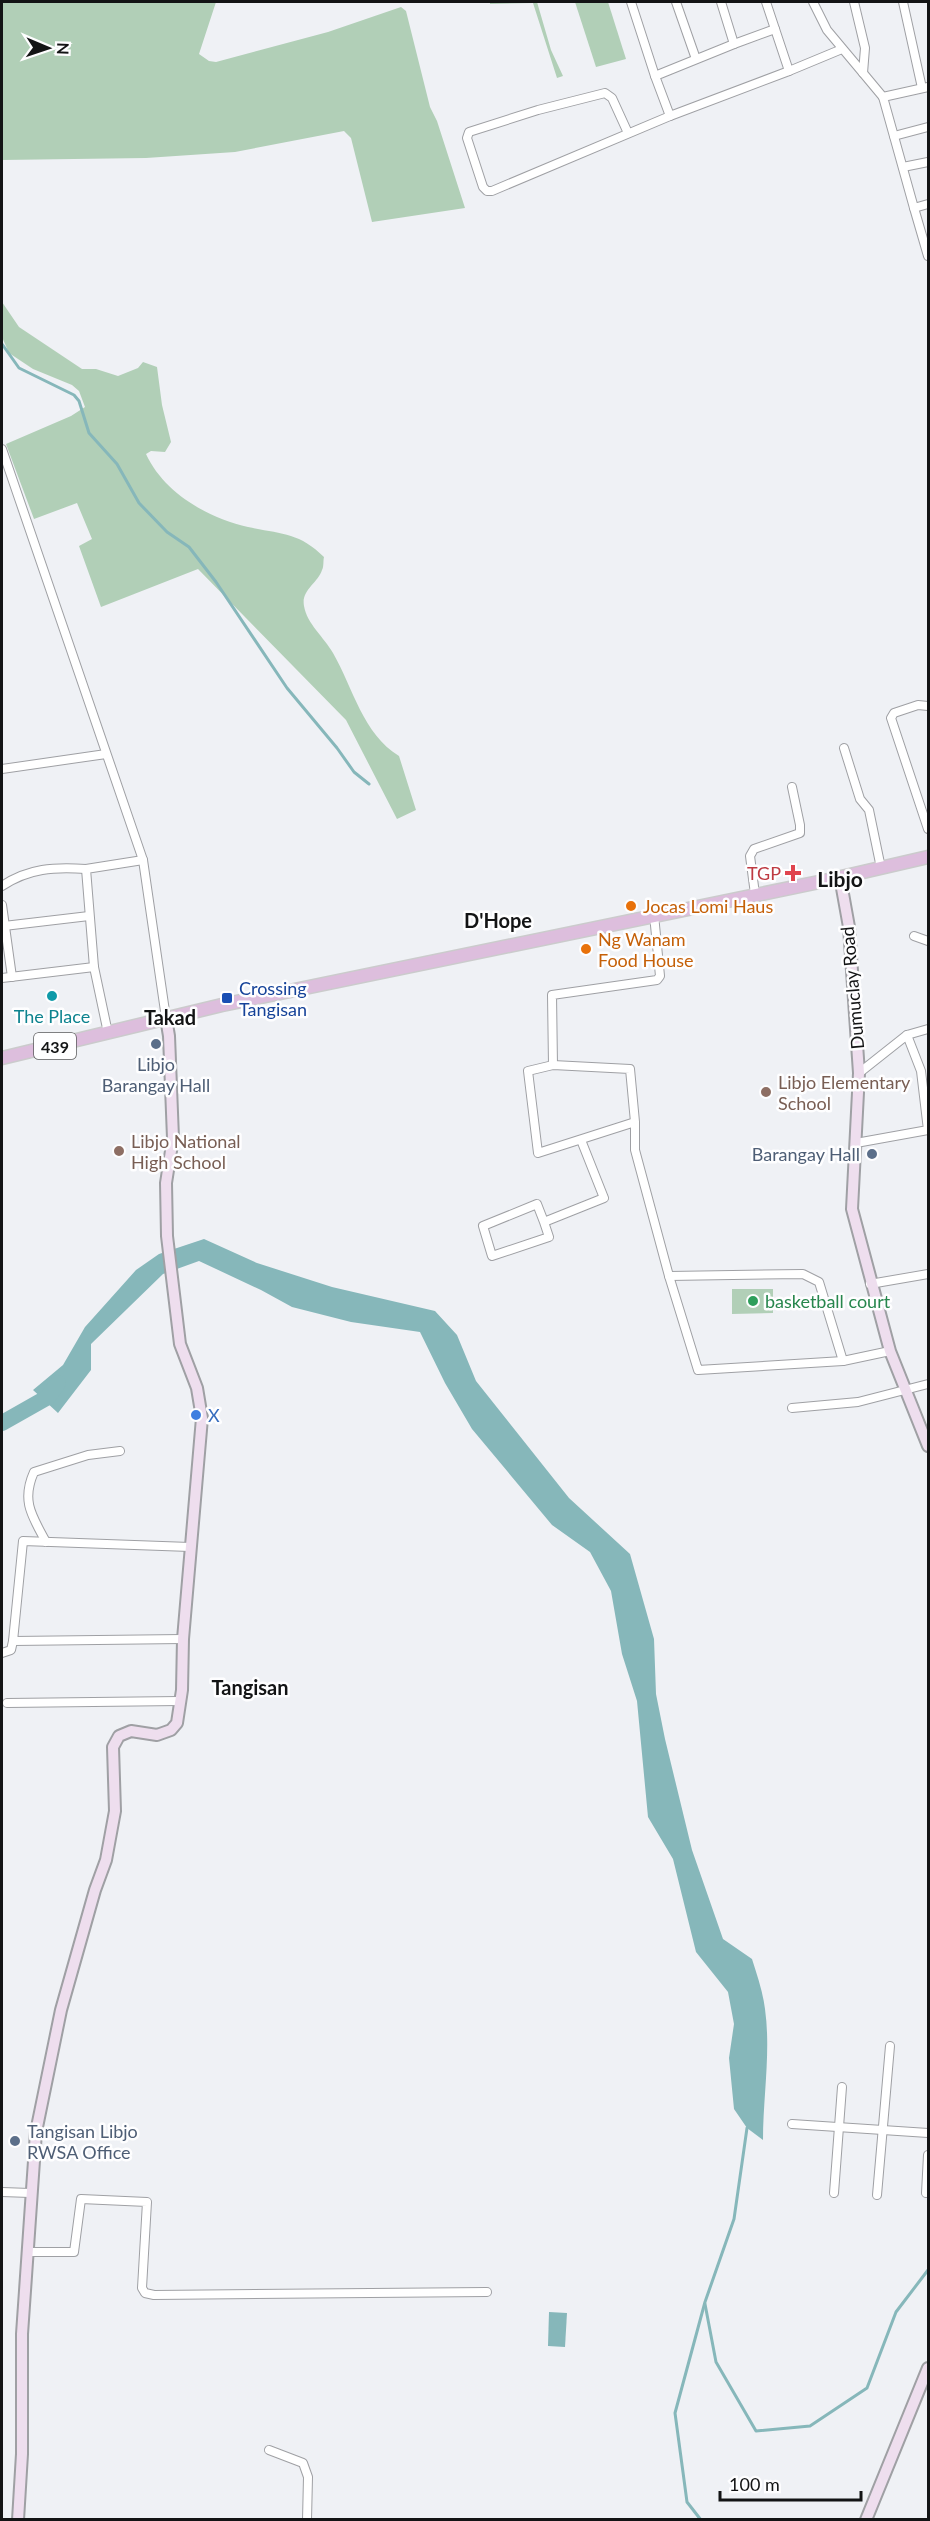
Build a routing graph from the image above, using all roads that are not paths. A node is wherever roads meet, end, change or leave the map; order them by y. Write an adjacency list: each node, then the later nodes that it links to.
1 (631, 2): 14 (street)
2 (676, 2): 11 (street)
3 (722, 2): 9 (street)
4 (766, 2): 8 (street)
5 (813, 2): 10 (street)
6 (854, 2): 13 (street)
7 (903, 2): 15 (street)
8 (775, 29): 9 (street); 12 (street)
9 (734, 44): 11 (street)
10 (842, 49): 12 (street); 13 (street)
11 (696, 59): 14 (street)
12 (789, 71): 17 (street)
13 (863, 73): 16 (street)
14 (655, 76): 17 (street)
15 (925, 87): 16 (street)
16 (882, 97): 20 (street)
17 (670, 116): 19 (street)
18 (928, 127): 20 (street)
19 (628, 133): 19 (street)
20 (894, 136): 22 (street)
21 (928, 162): 22 (street)
22 (903, 168): 24 (street)
23 (928, 204): 24 (street)
24 (914, 208): 25 (street)
25 (927, 245): 26 (street)
26 (928, 256)
27 (2, 449): 30 (street)
28 (928, 706): 33 (street)
29 (844, 748): 36 (street)
30 (106, 754): 31 (street); 35 (street)
31 (2, 769)
32 (792, 786): 40 (street)
33 (928, 829)
34 (928, 857): 36 (main road, 439)
35 (143, 860): 37 (street); 50 (street)
36 (881, 868): 38 (main road, 439)
37 (86, 869): 39 (street); 43 (street)
38 (840, 877): 40 (main road, 439); 56 (street, Dumuclay Road)
39 (2, 886)
40 (755, 894): 42 (main road, 439)
41 (2, 905): 44 (street)
42 (654, 915): 50 (main road, 439); 55 (street)
43 (89, 916): 44 (street); 47 (street)
44 (4, 926): 48 (street)
45 (914, 936): 46 (street)
46 (928, 941)
47 (94, 968): 48 (street); 52 (street)
48 (12, 977): 49 (street)
49 (2, 978)
50 (166, 1018): 52 (main road, 439); 73 (street)
51 (928, 1029): 53 (street)
52 (108, 1033): 54 (main road, 439)
53 (908, 1035): 56 (street); 58 (street)
54 (2, 1058)
55 (553, 1065): 57 (street); 59 (street)
56 (859, 1073): 60 (street, Dumuclay Road)
57 (635, 1122): 59 (street); 63 (street)
58 (928, 1132): 60 (street)
59 (581, 1140): 61 (street)
60 (856, 1143): 64 (street, Dumuclay Road)
61 (544, 1222): 61 (street)
62 (928, 1274): 64 (street)
63 (669, 1276): 66 (street); 66 (street)
64 (870, 1284): 65 (street, Dumuclay Road)
65 (891, 1351): 66 (street); 68 (street, Dumuclay Road)
66 (843, 1361)
67 (928, 1384): 68 (street)
68 (906, 1389): 69 (street); 70 (street, Dumuclay Road)
69 (792, 1408)
70 (928, 1446)
71 (120, 1451): 72 (street)
72 (46, 1542): 73 (street); 75 (street)
73 (190, 1547): 74 (street)
74 (183, 1639): 75 (street); 77 (street)
75 (13, 1641): 76 (street)
76 (2, 1653)
77 (180, 1701): 78 (street); 87 (street)
78 (7, 1703)
79 (890, 2046): 83 (street)
80 (842, 2087): 82 (street)
81 (792, 2124): 82 (street)
82 (839, 2127): 83 (street); 88 (street)
83 (883, 2130): 84 (street); 90 (street)
84 (928, 2133)
85 (928, 2155): 89 (street)
86 (2, 2192): 87 (street)
87 (30, 2193): 91 (street)
88 (834, 2193)
89 (926, 2193)
90 (878, 2195)
91 (27, 2252): 92 (street); 95 (street)
92 (487, 2292)
93 (928, 2368): 97 (street)
94 (269, 2450): 96 (street)
95 (18, 2520)
96 (307, 2520)
97 (866, 2520)

